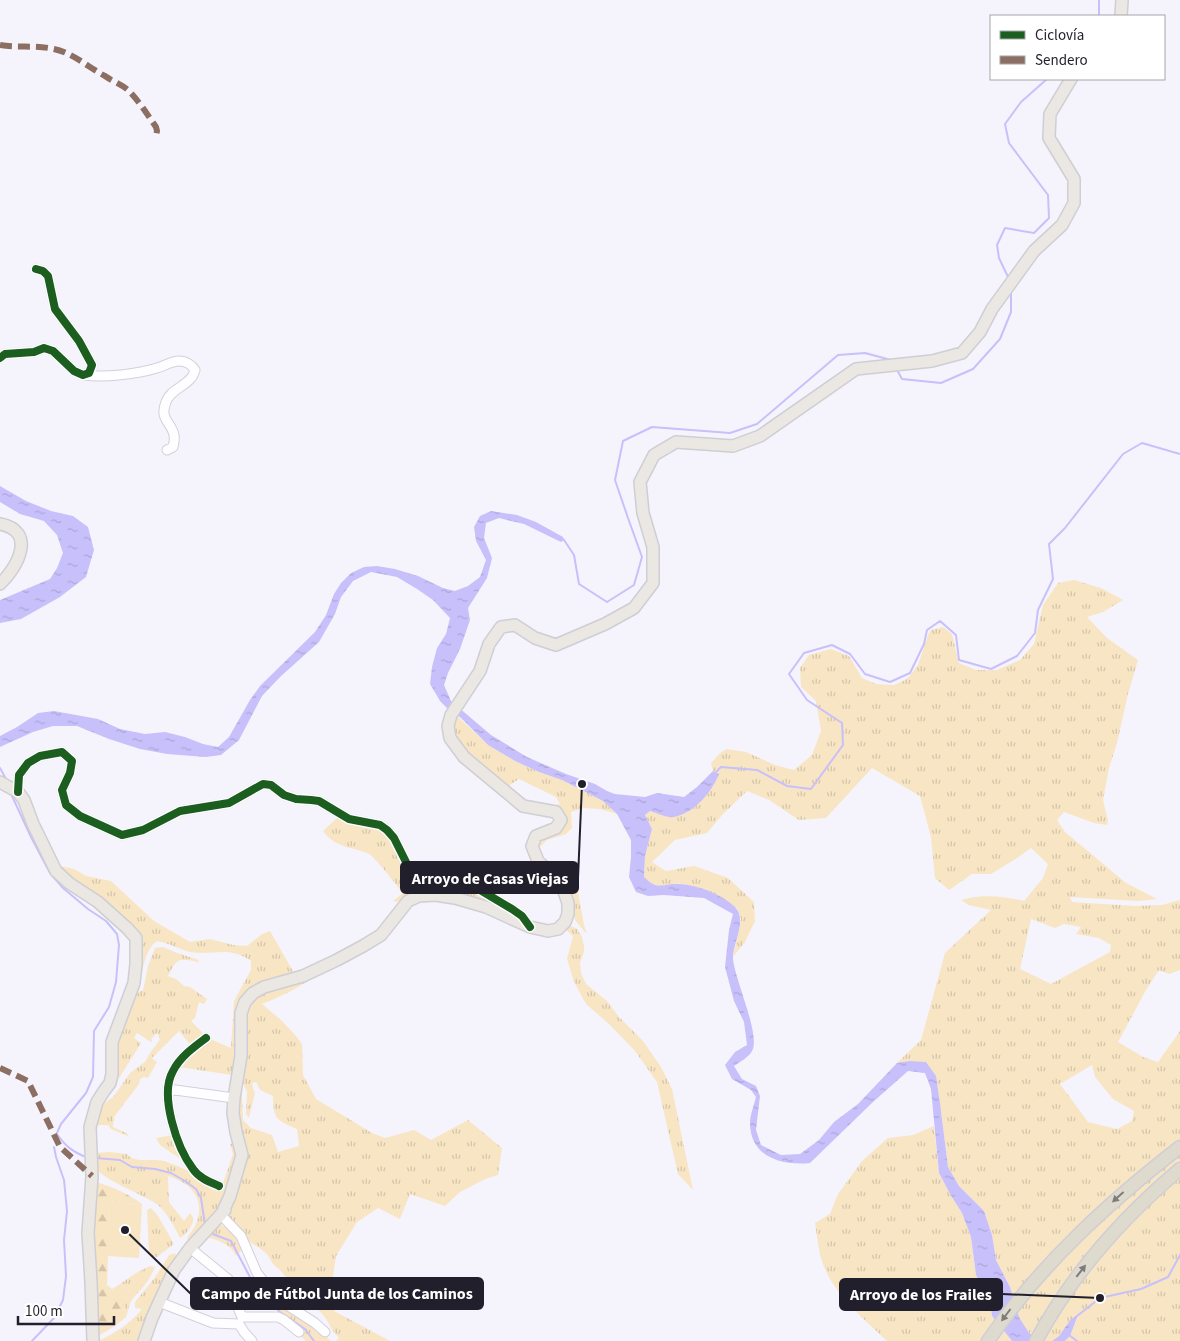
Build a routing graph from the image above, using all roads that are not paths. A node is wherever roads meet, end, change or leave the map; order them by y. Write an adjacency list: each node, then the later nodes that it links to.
1 (1122, 0): 2 (main road)
2 (1121, 15)
3 (1070, 80): 12 (main road)
4 (36, 269): 6 (street)
5 (0, 358): 6 (street)
6 (83, 375): 7 (street)
7 (167, 450)
8 (0, 524): 9 (main road)
9 (0, 584)
10 (0, 782): 11 (main road)
11 (18, 792): 12 (street); 25 (main road)
12 (530, 927): 15 (main road)
13 (206, 1038): 14 (street)
14 (168, 1089): 15 (street); 18 (street)
15 (234, 1098): 19 (main road)
16 (1180, 1147): 28 (highway, one-way to 28)
17 (1180, 1169): 29 (highway, one-way to 17)
18 (219, 1186)
19 (222, 1215): 20 (main road); 24 (street)
20 (190, 1248): 21 (main road); 22 (street)
21 (159, 1302): 22 (street); 26 (main road)
22 (240, 1320): 23 (street); 27 (street)
23 (300, 1332)
24 (325, 1332)
25 (93, 1341)
26 (144, 1341)
27 (252, 1341)
28 (988, 1341)
29 (1036, 1341)

